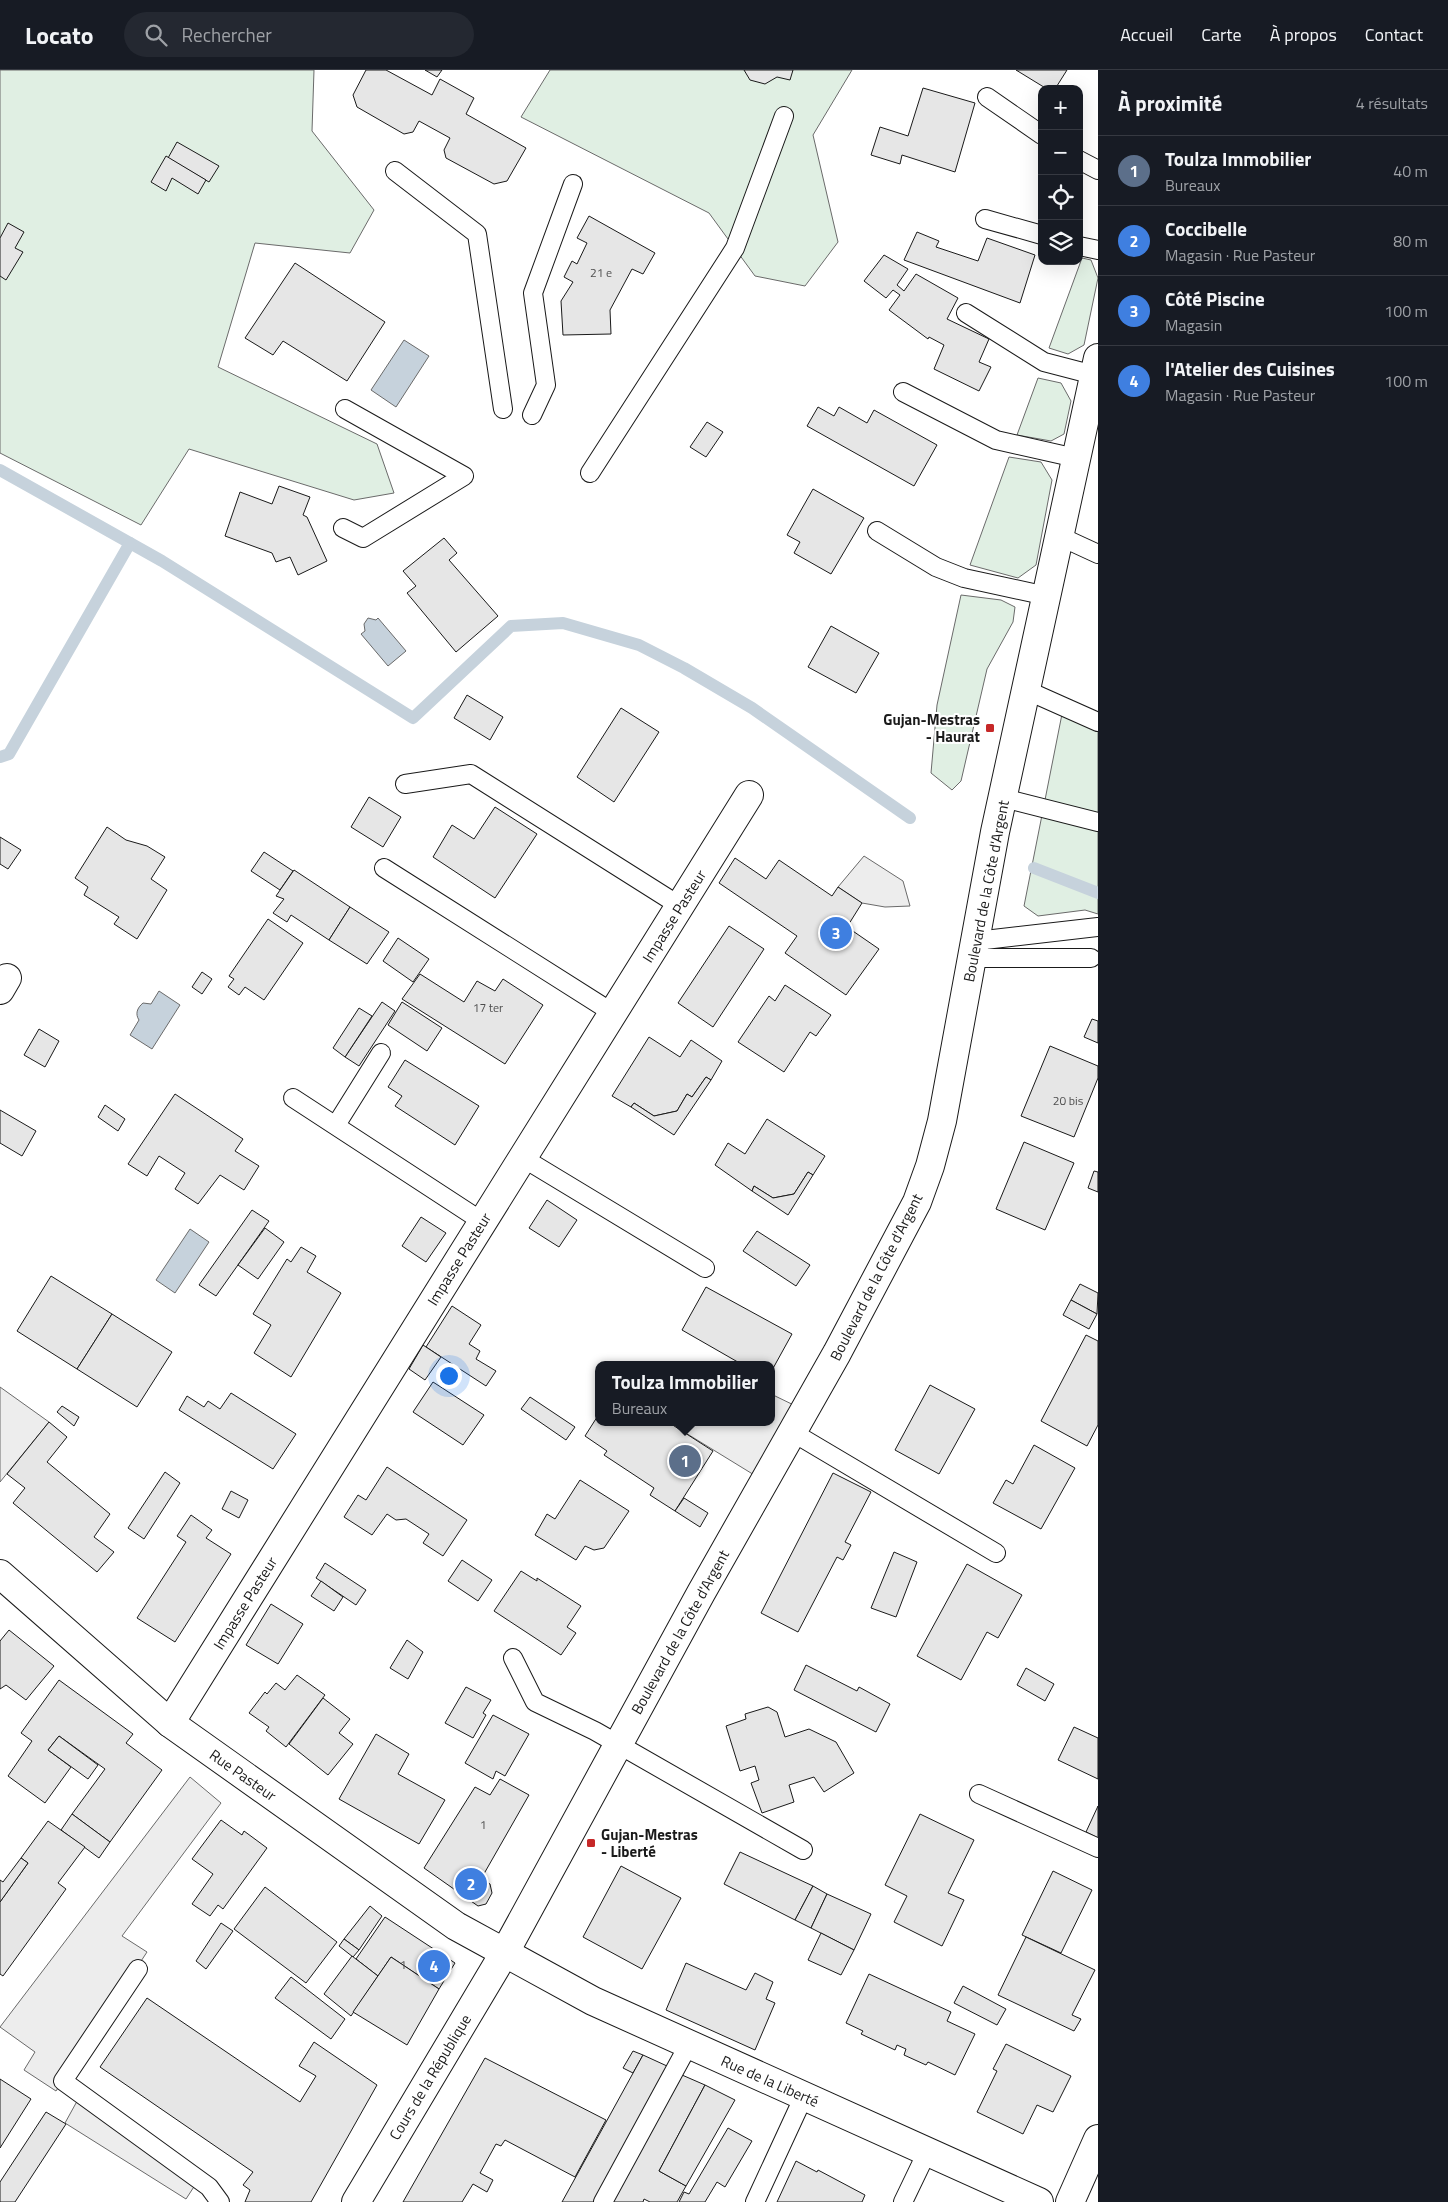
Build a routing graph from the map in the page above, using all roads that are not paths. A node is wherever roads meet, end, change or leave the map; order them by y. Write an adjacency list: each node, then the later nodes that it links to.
1 (987, 97): 3 (lane)
2 (784, 116): 19 (lane)
3 (1038, 131)
4 (1083, 162): 5 (lane)
5 (1098, 170)
6 (395, 171): 16 (lane)
7 (573, 184): 17 (lane)
8 (985, 219): 9 (lane)
9 (1038, 234)
10 (1083, 247): 11 (lane)
11 (1098, 250)
12 (966, 313): 13 (lane)
13 (1096, 367): 18 (street, Boulevard de la Côte d'Argent)
14 (902, 392): 18 (lane)
15 (345, 408): 20 (lane)
16 (504, 409)
17 (532, 415)
18 (1076, 458): 22 (street, Boulevard de la Côte d'Argent)
19 (590, 473)
20 (343, 528)
21 (877, 531): 24 (lane)
22 (1059, 536): 23 (lane); 24 (street, Boulevard de la Côte d'Argent)
23 (1098, 554)
24 (1047, 596): 25 (street, Boulevard de la Côte d'Argent)
25 (1026, 690): 26 (lane); 29 (street, Boulevard de la Côte d'Argent)
26 (1098, 722)
27 (405, 784): 32 (lane)
28 (749, 796): 32 (street, Impasse Pasteur)
29 (1003, 798): 30 (lane); 34 (street, Boulevard de la Côte d'Argent)
30 (1098, 822)
31 (384, 868): 36 (lane)
32 (680, 906): 36 (street, Impasse Pasteur)
33 (1098, 927): 34 (lane)
34 (975, 949): 35 (lane); 43 (street, Boulevard de la Côte d'Argent)
35 (1091, 958)
36 (613, 1013): 40 (street, Impasse Pasteur)
37 (381, 1053): 39 (lane)
38 (294, 1098): 39 (lane)
39 (336, 1125): 41 (lane)
40 (523, 1158): 41 (street, Impasse Pasteur); 42 (lane)
41 (483, 1222): 47 (street, Impasse Pasteur)
42 (705, 1268)
43 (792, 1432): 44 (lane); 48 (street, Boulevard de la Côte d'Argent)
44 (996, 1553)
45 (5, 1586): 47 (street, Rue Pasteur)
46 (513, 1658): 48 (lane)
47 (170, 1723): 52 (street, Rue Pasteur)
48 (617, 1746): 51 (lane); 52 (street, Boulevard de la Côte d'Argent)
49 (979, 1794): 50 (lane)
50 (1098, 1848)
51 (803, 1850)
52 (505, 1952): 54 (street, Rue de la Liberté); 60 (street, Cours de la République)
53 (138, 1970): 59 (lane)
54 (689, 2044): 55 (street, Rue de la Liberté); 61 (lane)
55 (804, 2096): 57 (street, Rue de la Liberté); 62 (lane)
56 (1098, 2138): 64 (street)
57 (927, 2152): 58 (street, Rue de la Liberté); 63 (lane)
58 (1033, 2201)
59 (220, 2202)
60 (356, 2202)
61 (603, 2202)
62 (755, 2202)
63 (903, 2202)
64 (1070, 2202)

